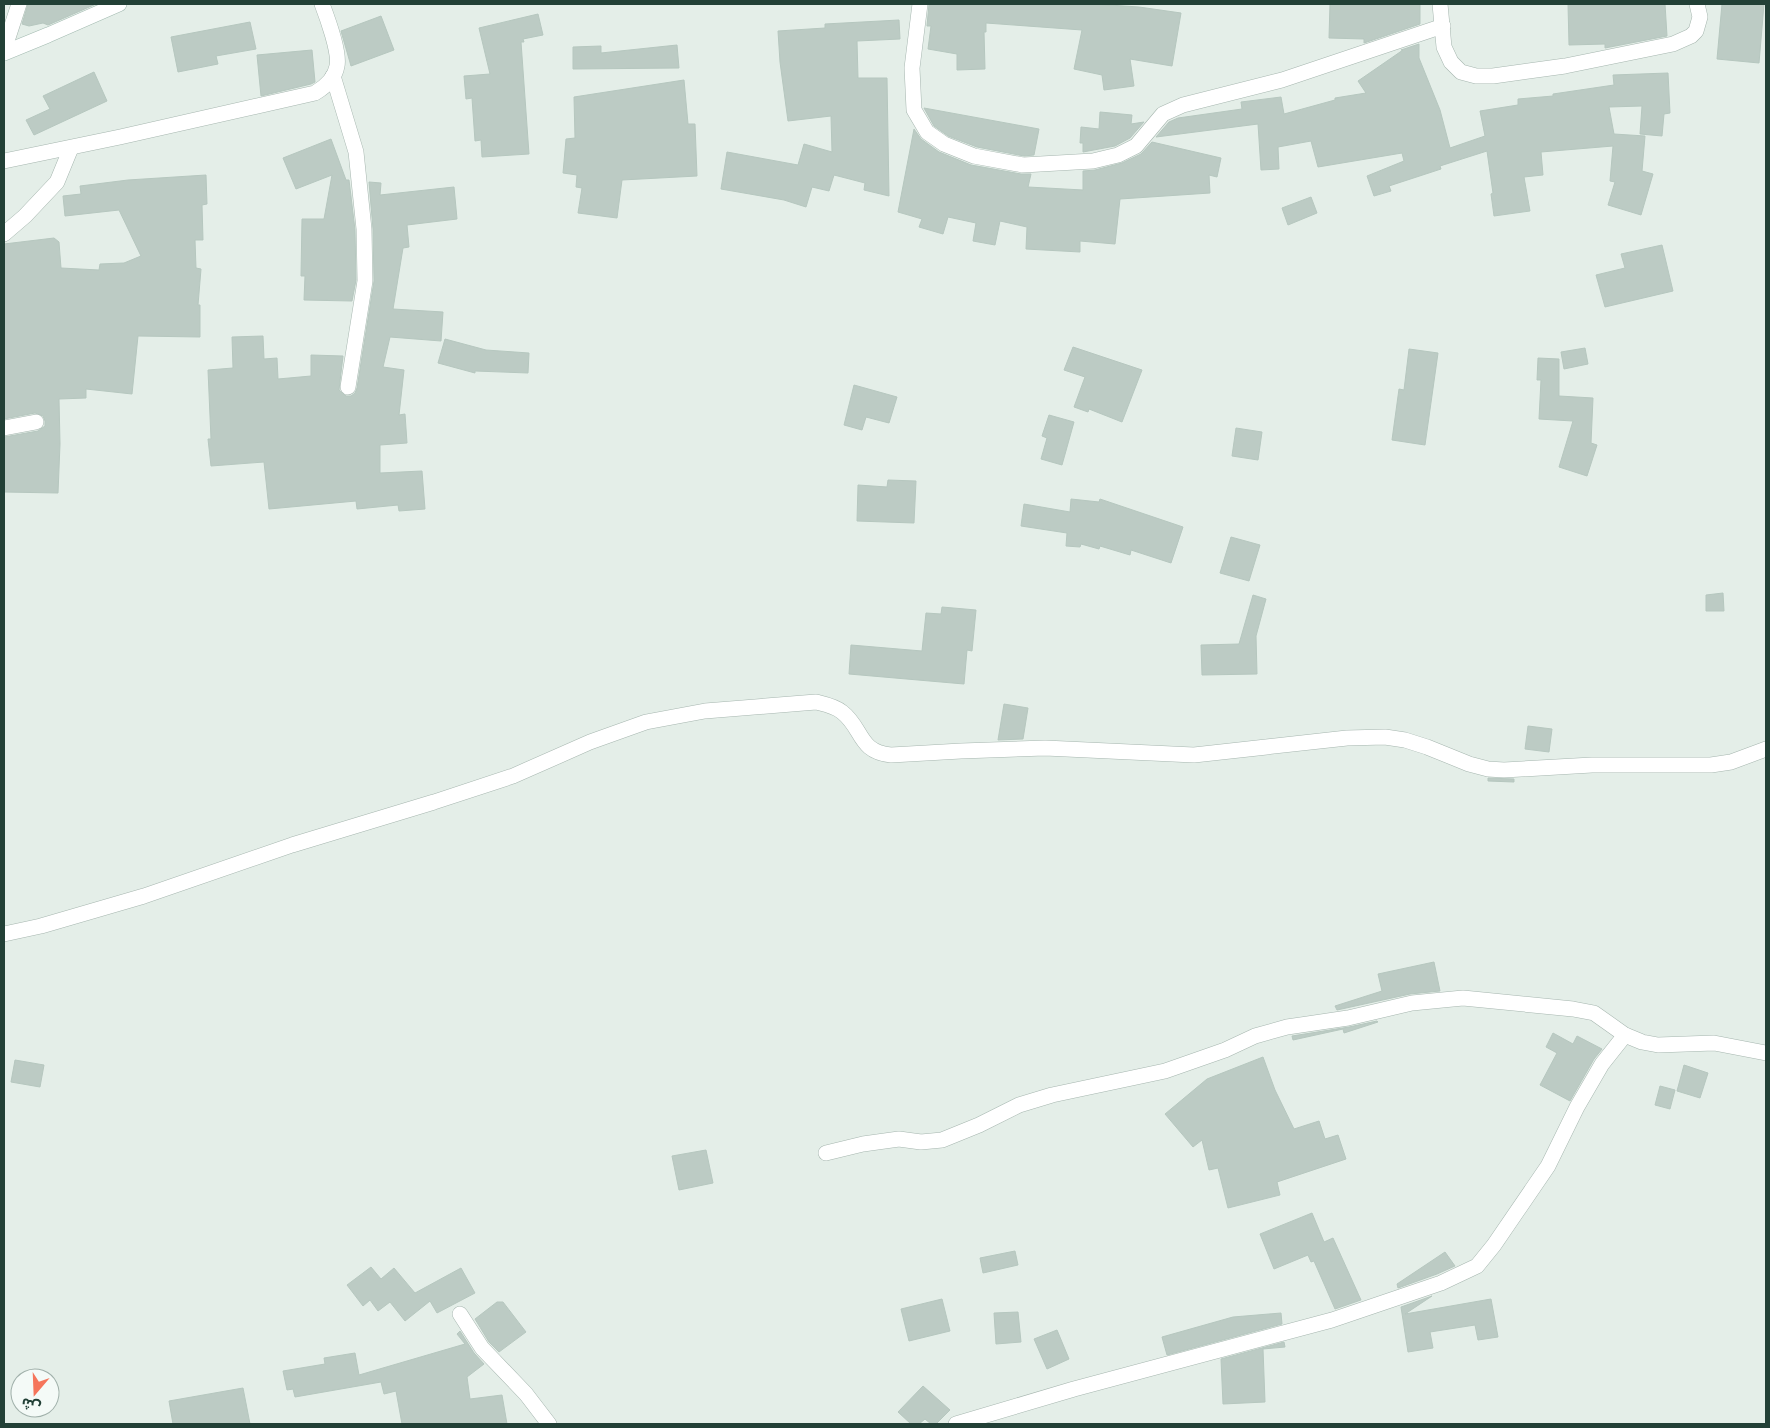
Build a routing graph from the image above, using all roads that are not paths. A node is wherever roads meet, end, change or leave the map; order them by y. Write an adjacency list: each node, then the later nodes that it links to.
1 (19, 4): 8 (street)
2 (119, 4): 8 (street)
3 (322, 4): 9 (street)
4 (920, 4): 7 (street)
5 (1440, 4): 7 (street)
6 (1697, 4): 7 (street)
7 (1442, 26)
8 (4, 52)
9 (333, 76): 10 (street); 13 (street)
10 (71, 148): 11 (street); 12 (street)
11 (4, 161)
12 (4, 234)
13 (348, 387)
14 (36, 422): 15 (street)
15 (4, 428)
16 (1766, 749): 17 (street)
17 (4, 934)
18 (1625, 1035): 19 (street); 20 (street); 23 (street)
19 (1766, 1053)
20 (826, 1153)
21 (460, 1314): 22 (street)
22 (549, 1424)
23 (956, 1424)

